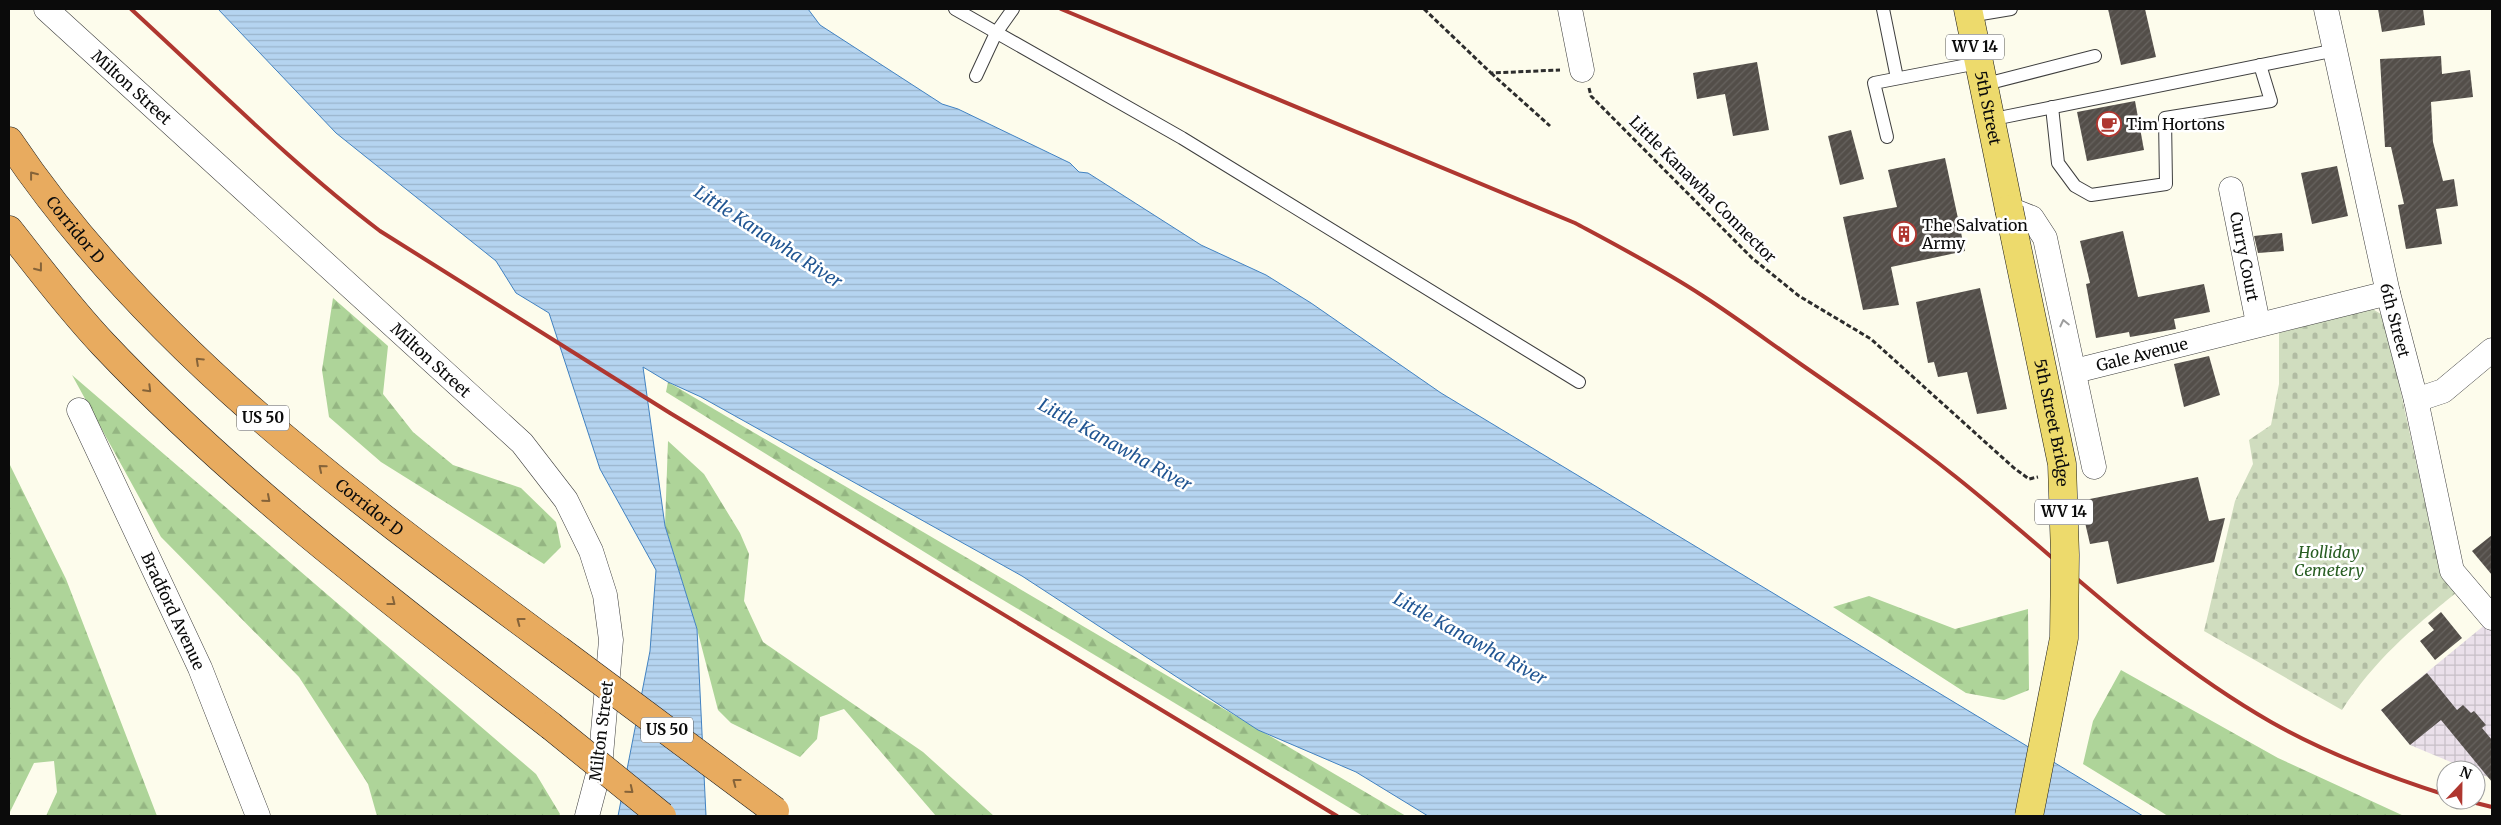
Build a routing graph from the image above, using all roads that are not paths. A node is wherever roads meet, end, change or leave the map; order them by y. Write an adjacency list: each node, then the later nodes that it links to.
1 (46, 9): 35 (street, Milton Street)
2 (955, 9): 9 (lane)
3 (1012, 9): 9 (lane)
4 (1570, 9): 13 (street)
5 (1883, 9): 16 (lane)
6 (2011, 9): 8 (lane)
7 (2326, 9): 10 (street, 6th Street)
8 (1968, 12): 14 (main road, 5th Street / WV 14)
9 (996, 33): 15 (lane); 28 (lane)
10 (2336, 50): 12 (lane); 24 (street, 6th Street)
11 (2095, 56): 14 (lane)
12 (2260, 65): 17 (lane); 17 (lane)
13 (1582, 70)
14 (1980, 74): 16 (lane); 18 (main road, 5th Street / WV 14)
15 (976, 76)
16 (1898, 78): 19 (lane)
17 (2052, 107): 18 (lane)
18 (1989, 120): 22 (main road, 5th Street / WV 14)
19 (1887, 137)
20 (9, 141): 33 (highway, Corridor D / US 50, one-way to 20, bridge)
21 (2231, 189): 25 (street, Curry Court)
22 (2009, 209): 27 (street, Gale Avenue, one-way to 22); 37 (main road, 5th Street Bridge / WV 14, bridge)
23 (9, 230): 36 (highway, one-way to 36, bridge)
24 (2388, 293): 25 (street, Gale Avenue); 29 (street, 6th Street)
25 (2258, 323): 27 (street, Gale Avenue)
26 (2492, 350): 29 (street)
27 (2075, 370): 31 (street)
28 (1579, 382)
29 (2416, 400): 32 (street, 6th Street)
30 (79, 410): 34 (street, Bradford Avenue)
31 (2094, 468)
32 (2492, 618)
33 (778, 813)
34 (258, 816)
35 (587, 816)
36 (662, 816)
37 (2029, 816)

